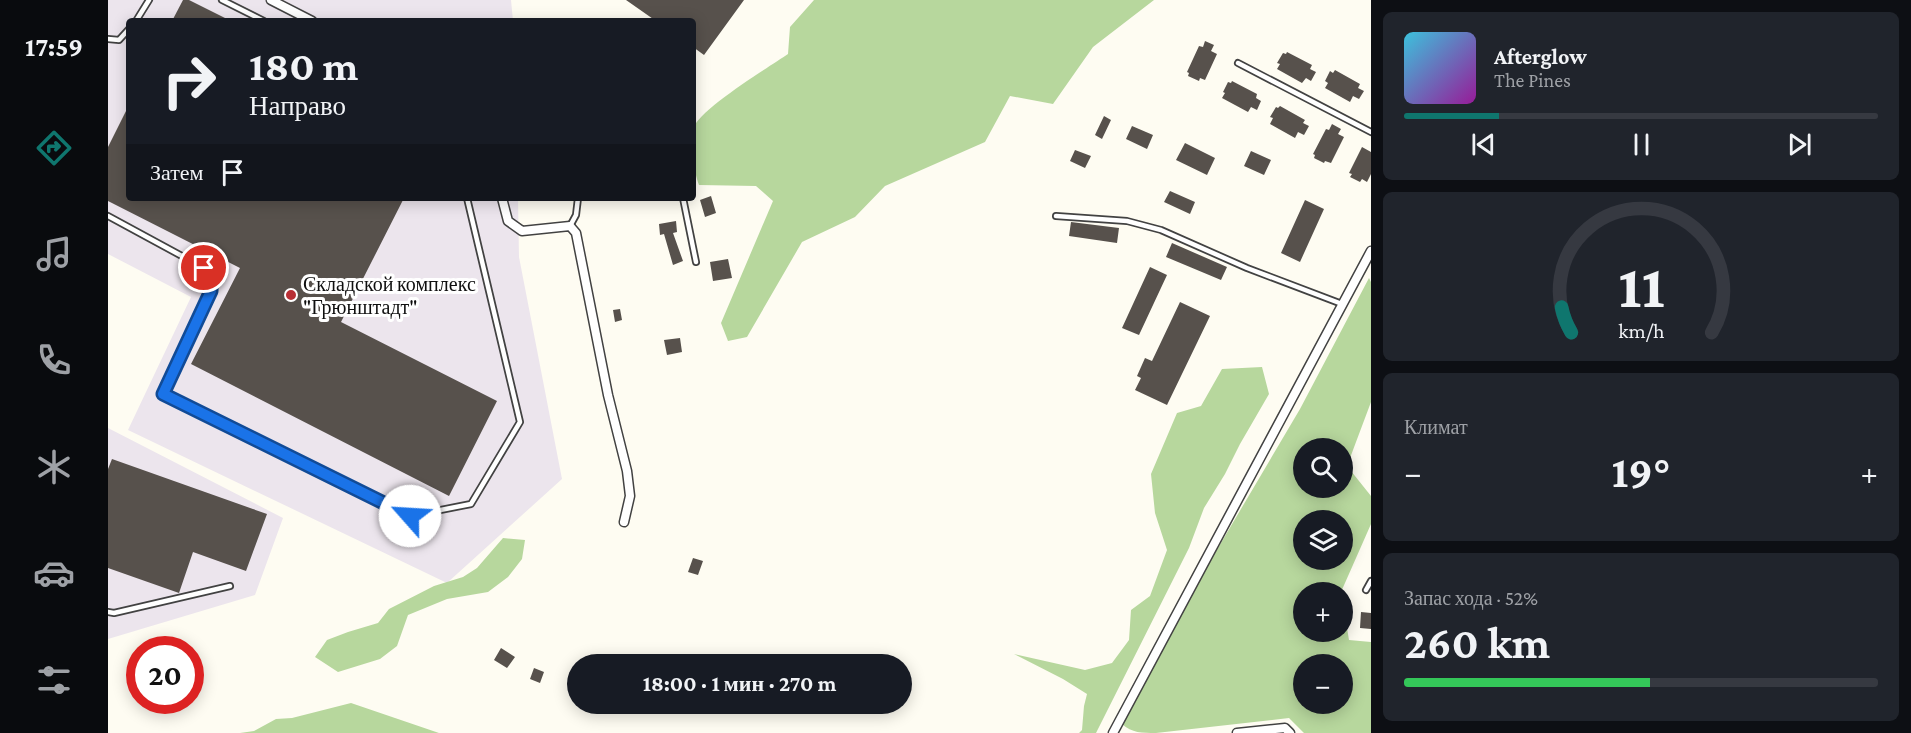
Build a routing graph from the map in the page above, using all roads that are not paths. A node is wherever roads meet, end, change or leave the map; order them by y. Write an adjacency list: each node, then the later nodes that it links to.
1 (149, 0): 4 (lane)
2 (222, 0): 5 (lane)
3 (271, 0): 6 (street)
4 (138, 18)
5 (258, 18)
6 (306, 18)
7 (126, 32): 8 (lane)
8 (108, 39)
9 (1238, 63): 10 (lane)
10 (1371, 132)
11 (468, 201): 15 (lane)
12 (503, 201): 17 (street)
13 (578, 201): 17 (lane)
14 (684, 201): 19 (lane)
15 (108, 216)
16 (1056, 216): 20 (lane)
17 (570, 226): 21 (street)
18 (1371, 251): 20 (street)
19 (696, 262)
20 (1342, 304): 26 (street)
21 (624, 522)
22 (1371, 581): 24 (lane)
23 (230, 586): 25 (lane)
24 (1366, 590)
25 (108, 612)
26 (1113, 733)
27 (1238, 733): 28 (street)
28 (1290, 733)

